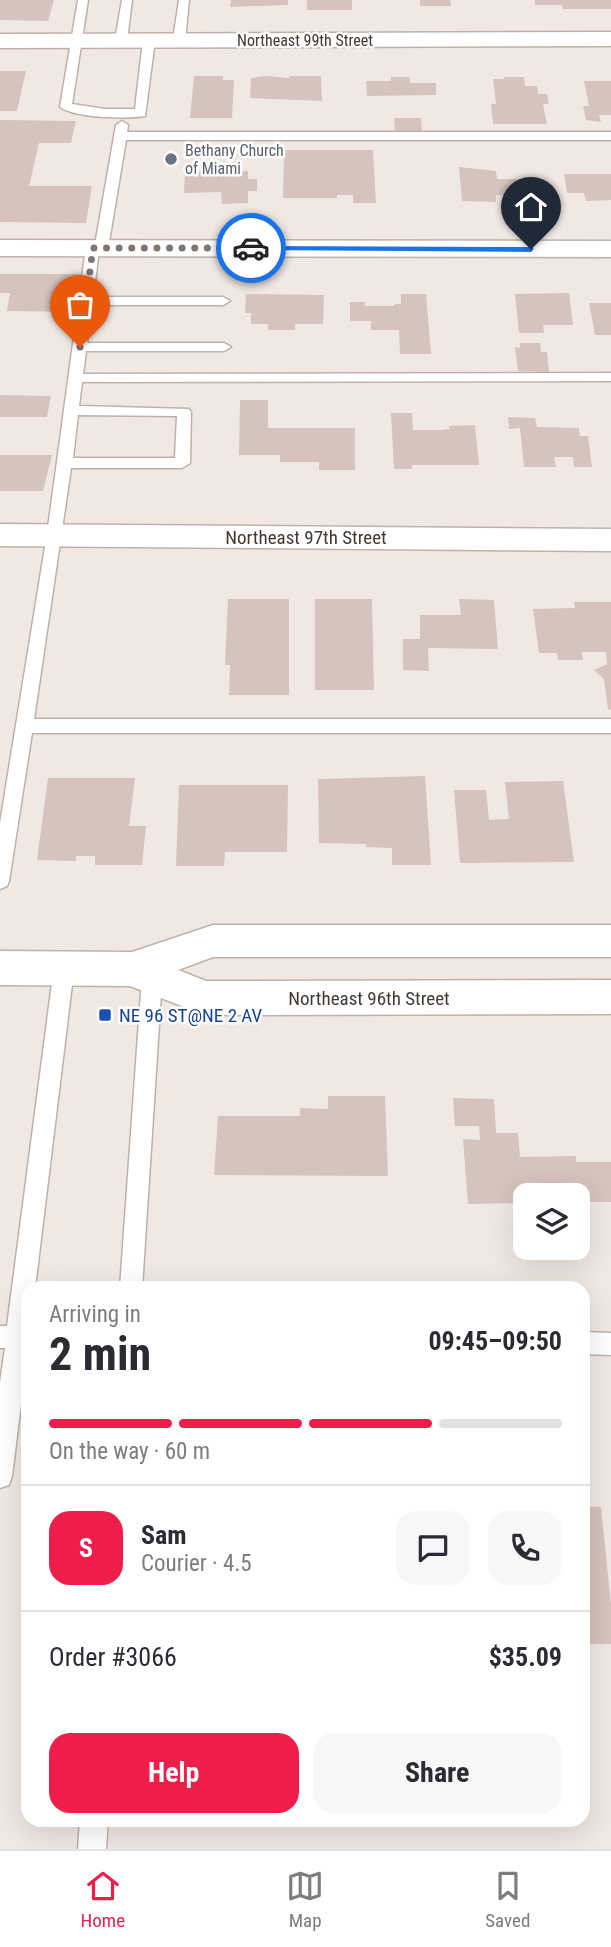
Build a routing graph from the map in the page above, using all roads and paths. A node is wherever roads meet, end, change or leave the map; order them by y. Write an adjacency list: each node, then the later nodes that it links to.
1 (83, 0): 5 (lane)
2 (127, 0): 6 (lane)
3 (184, 0): 8 (lane)
4 (611, 38): 8 (street, Northeast 99th Street)
5 (75, 40): 6 (street, Northeast 99th Street); 9 (street, Northeast 99th Street); 10 (lane)
6 (121, 40): 7 (street, Northeast 99th Street)
7 (149, 40): 8 (street, Northeast 99th Street); 10 (lane)
8 (179, 40)
9 (0, 41)
10 (124, 113): 11 (lane)
11 (121, 136): 12 (lane); 14 (lane)
12 (611, 136)
13 (0, 248): 14 (street)
14 (97, 248): 15 (street); 16 (lane)
15 (611, 249)
16 (86, 301): 17 (lane); 18 (lane)
17 (223, 301)
18 (80, 347): 19 (lane); 21 (lane)
19 (224, 347)
20 (611, 377): 21 (lane)
21 (75, 378): 22 (lane)
22 (71, 410): 23 (lane); 23 (lane)
23 (63, 463): 25 (lane)
24 (0, 535): 25 (street, Northeast 97th Street)
25 (55, 535): 26 (street, Northeast 97th Street); 27 (lane)
26 (611, 540)
27 (23, 726): 28 (lane); 29 (lane)
28 (611, 726)
29 (0, 881)
30 (611, 941): 33 (street, Northeast 96th Street)
31 (0, 968): 32 (street, Northeast 96th Street)
32 (64, 968): 33 (street, Northeast 96th Street); 35 (lane)
33 (142, 973): 34 (street, Northeast 96th Street); 36 (lane)
34 (611, 997)
35 (22, 1281)
36 (131, 1281)
37 (21, 1292): 38 (lane)
38 (15, 1337): 41 (lane)
39 (590, 1343): 40 (lane)
40 (611, 1344)
41 (0, 1476)
42 (94, 1827): 43 (lane)
43 (92, 1849)

